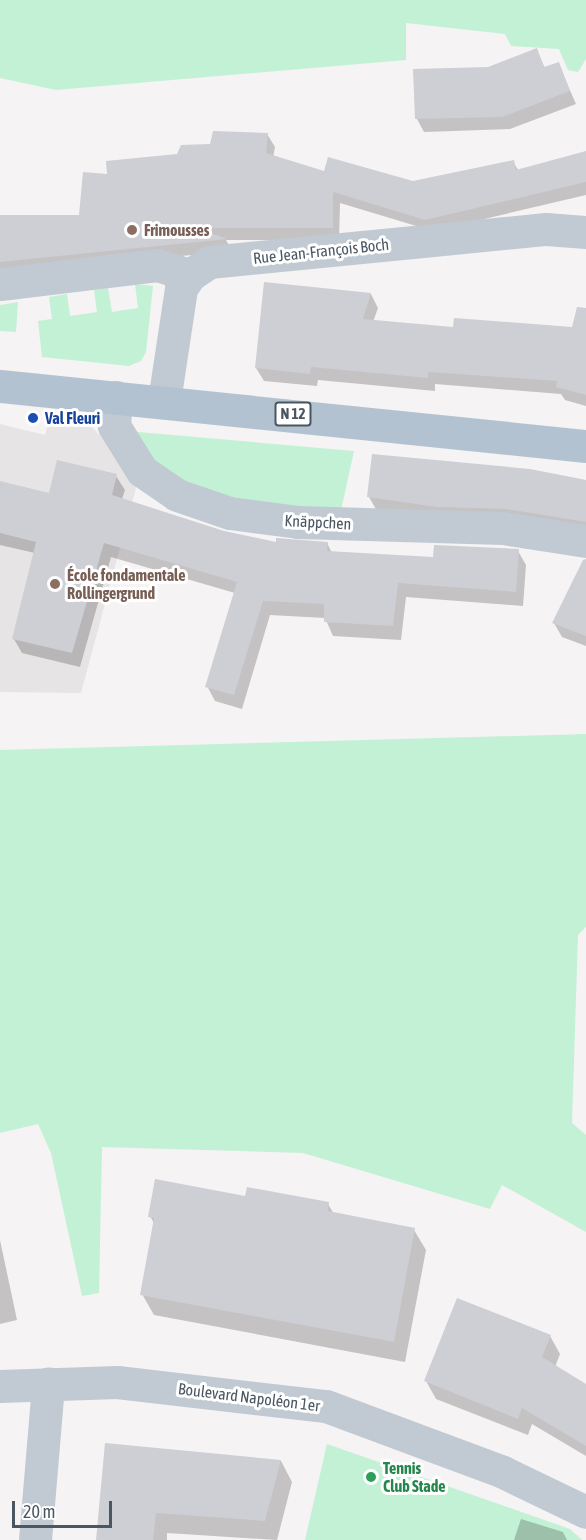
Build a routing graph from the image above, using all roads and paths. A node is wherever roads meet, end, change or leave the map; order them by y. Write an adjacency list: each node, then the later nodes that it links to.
1 (586, 232): 2 (street, Rue Jean-François Boch)
2 (190, 275): 3 (street); 6 (street)
3 (0, 284)
4 (0, 386): 5 (main road, N 12)
5 (116, 397): 6 (main road, N 12); 8 (street, Knäppchen)
6 (164, 401): 7 (main road, N 12)
7 (586, 446)
8 (586, 541)
9 (48, 1384): 10 (street, Boulevard Napoléon 1er); 11 (street, Boulevard Napoléon 1er); 12 (street)
10 (0, 1386)
11 (586, 1512)
12 (34, 1540)

